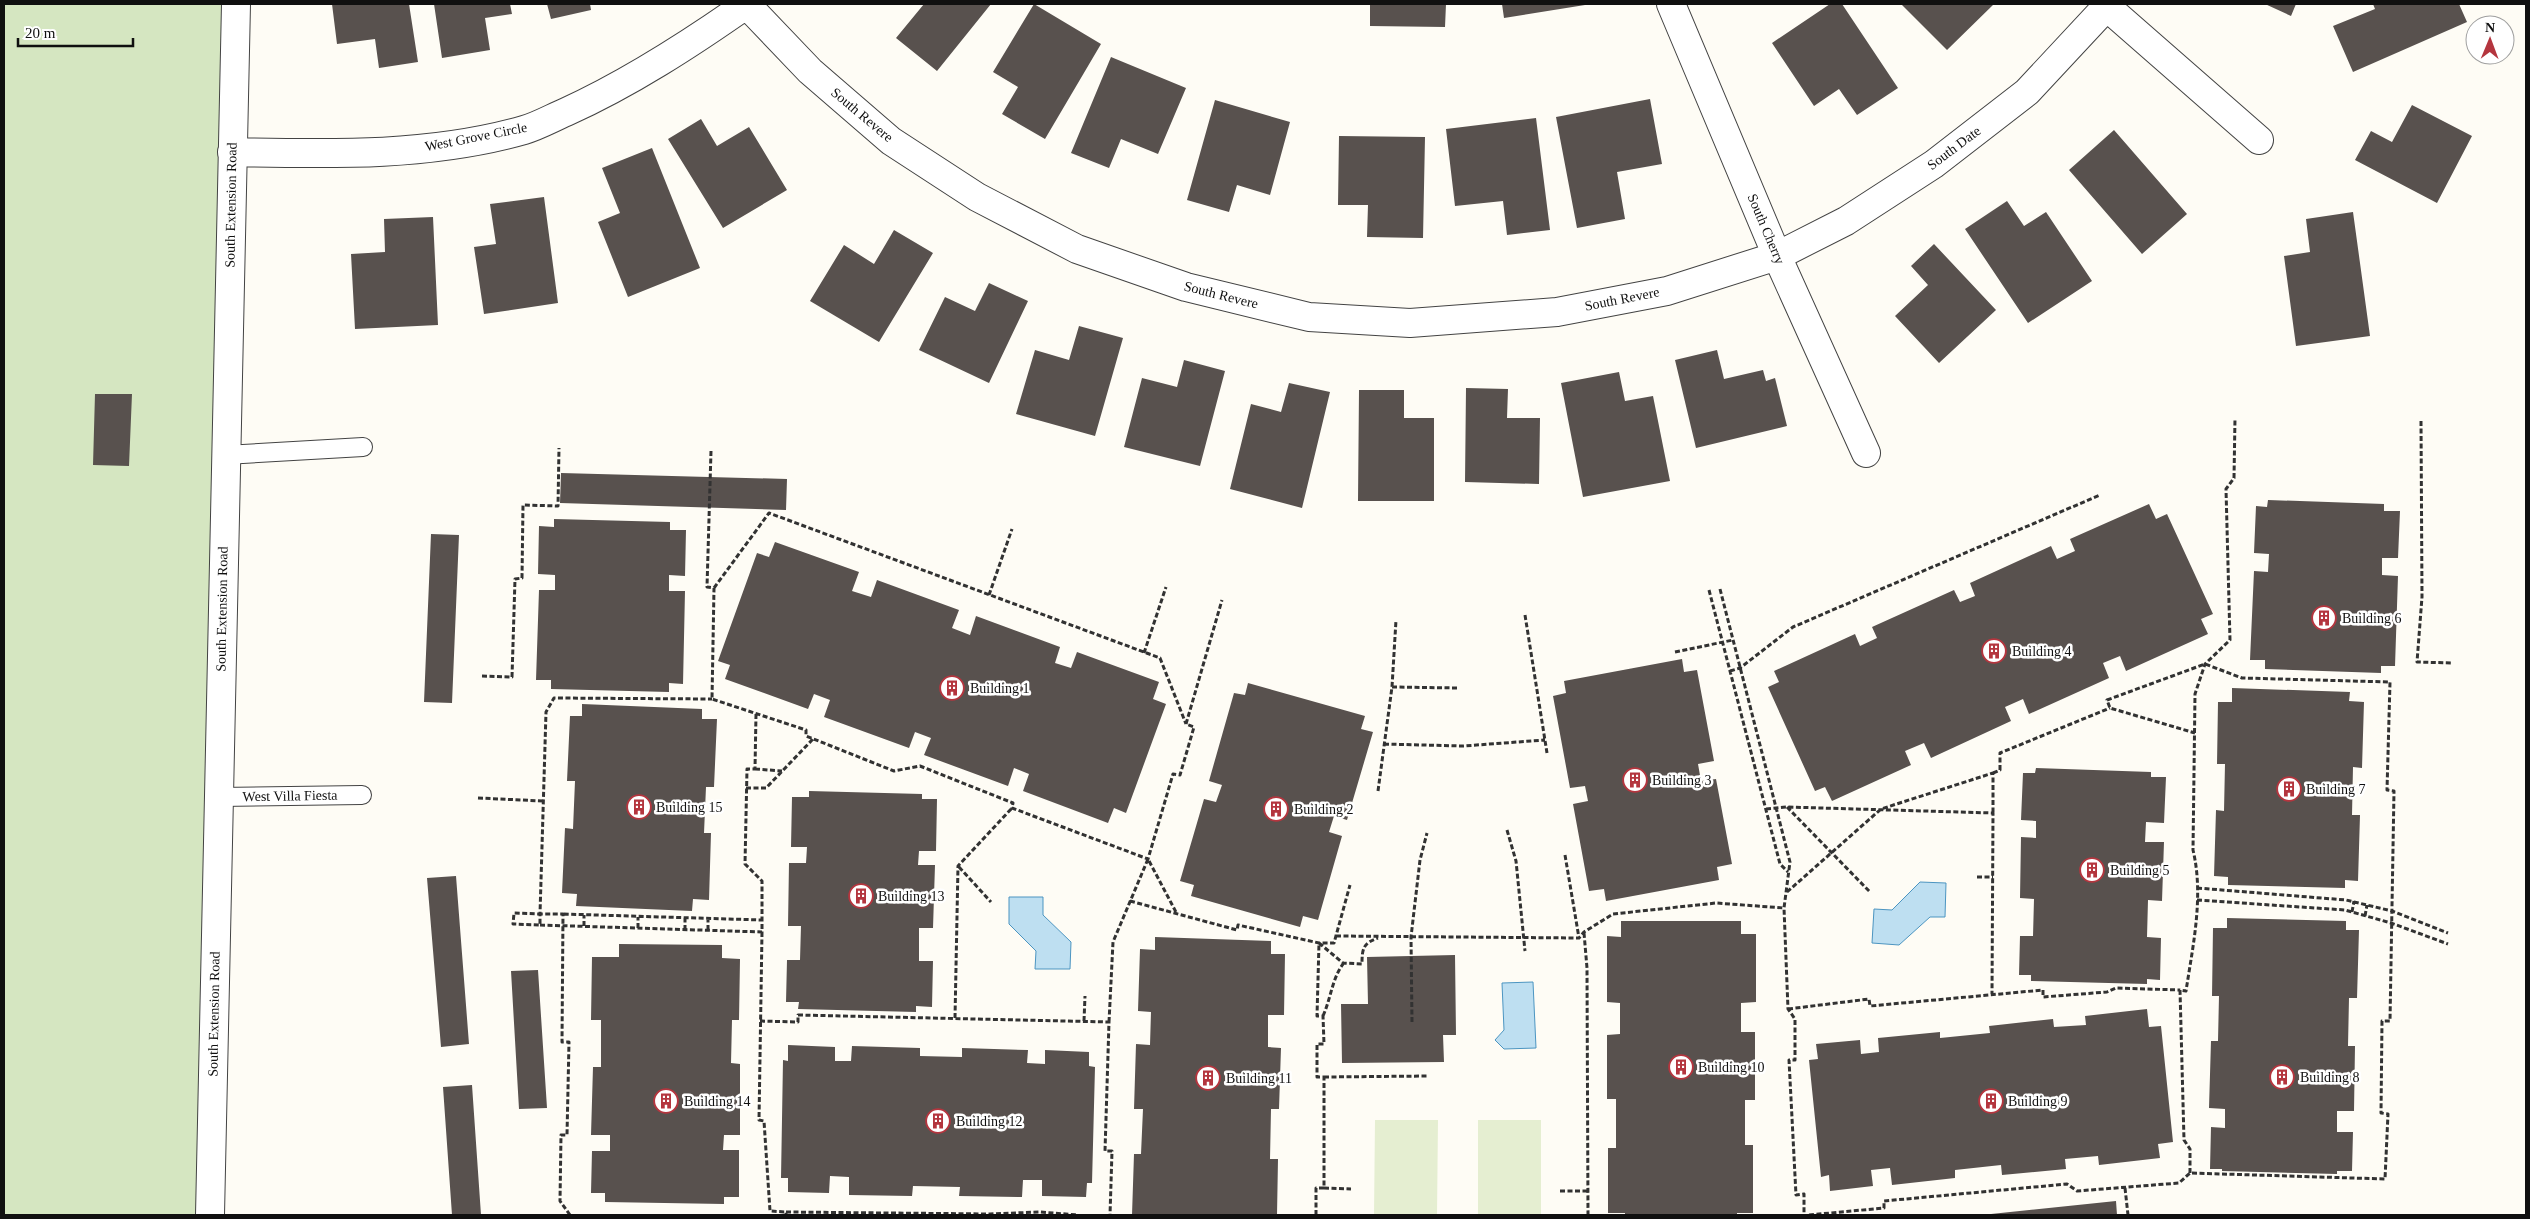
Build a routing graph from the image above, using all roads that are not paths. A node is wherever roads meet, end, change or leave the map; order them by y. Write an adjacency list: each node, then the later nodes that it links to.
1 (236, 4): 6 (street, South Extension Road)
2 (746, 4): 6 (street, West Grove Circle); 7 (street, South Revere)
3 (1671, 4): 7 (street, South Cherry)
4 (2108, 6): 5 (street, South Date); 7 (street, South Date)
5 (2259, 140)
6 (232, 152): 10 (street, South Extension Road)
7 (1777, 256): 9 (street, South Cherry)
8 (363, 447): 10 (lane)
9 (1866, 453)
10 (225, 455): 12 (street, South Extension Road)
11 (362, 795): 12 (lane, West Villa Fiesta)
12 (218, 797): 13 (street, South Extension Road)
13 (210, 1215)

